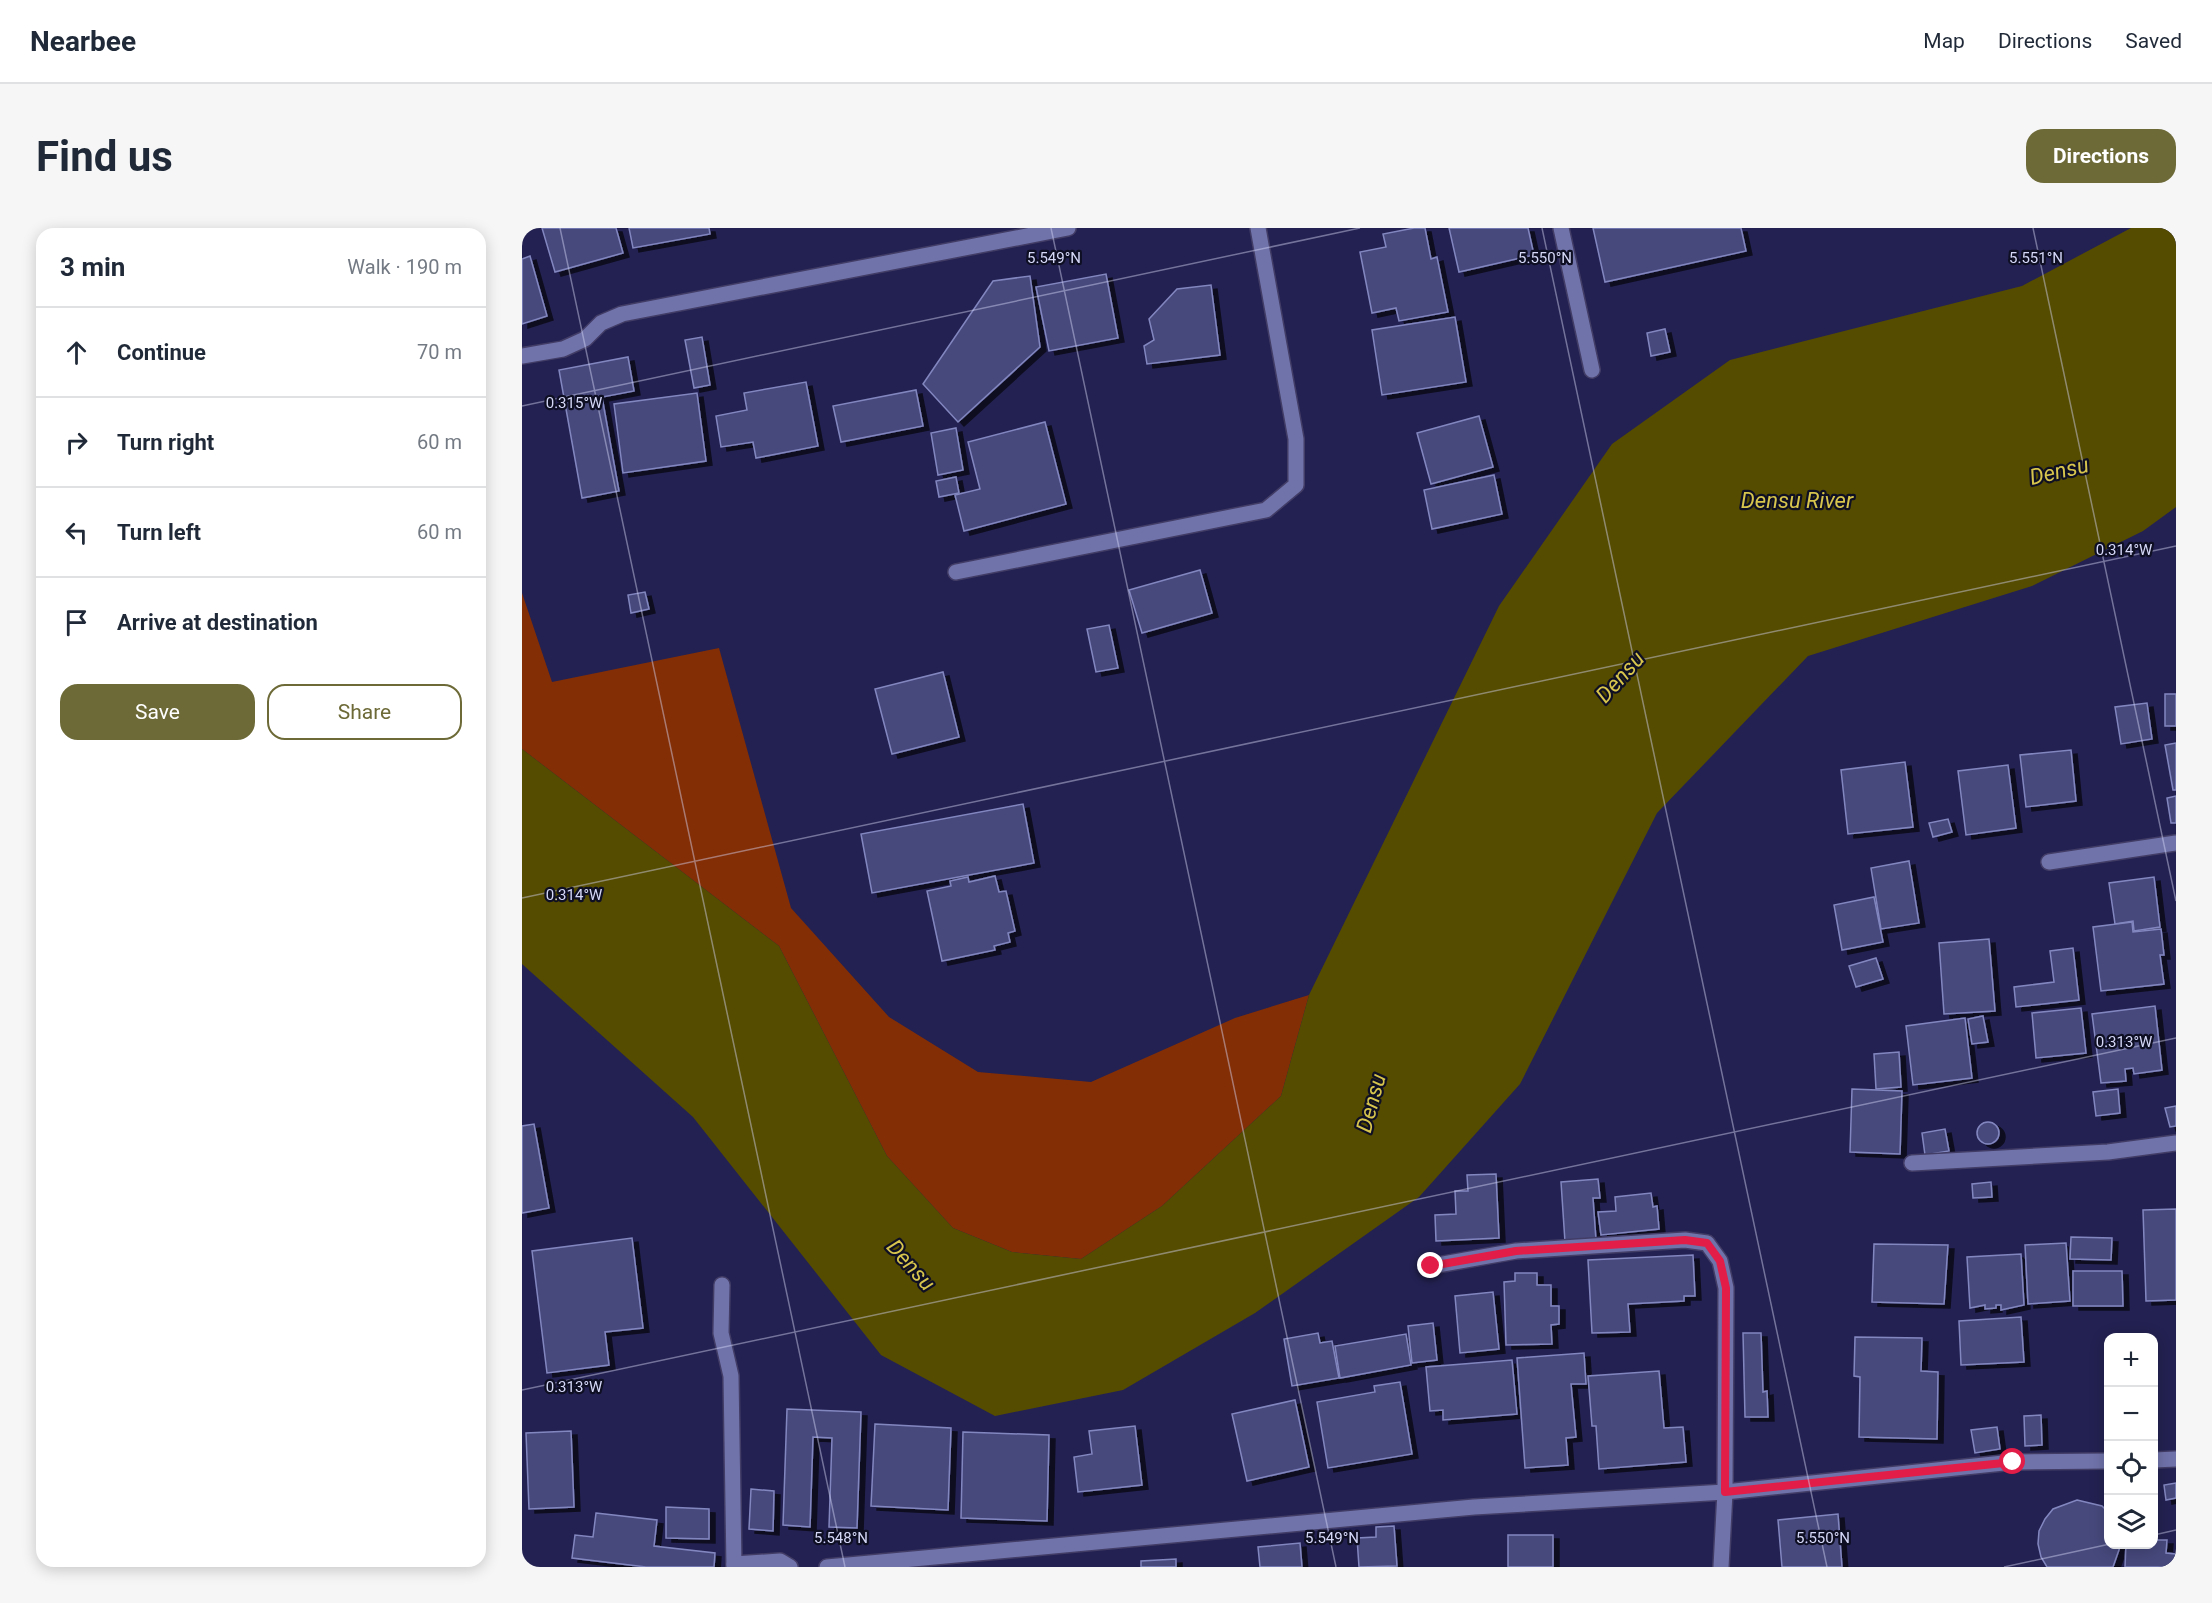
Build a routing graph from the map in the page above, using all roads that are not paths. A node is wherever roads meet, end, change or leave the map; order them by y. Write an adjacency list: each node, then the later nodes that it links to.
1 (1068, 228): 4 (street)
2 (1258, 228): 6 (street)
3 (1561, 228): 5 (street)
4 (522, 356)
5 (1592, 370)
6 (957, 572)
7 (2176, 843): 8 (street)
8 (2049, 862)
9 (2176, 1143): 10 (street)
10 (1912, 1163)
11 (1431, 1266): 16 (street)
12 (722, 1285): 17 (street)
13 (2176, 1459): 14 (street)
14 (2158, 1460)
15 (2104, 1461): 16 (street)
16 (1725, 1492): 19 (street); 20 (street)
17 (734, 1565): 18 (street)
18 (790, 1567)
19 (827, 1567)
20 (1721, 1567)

